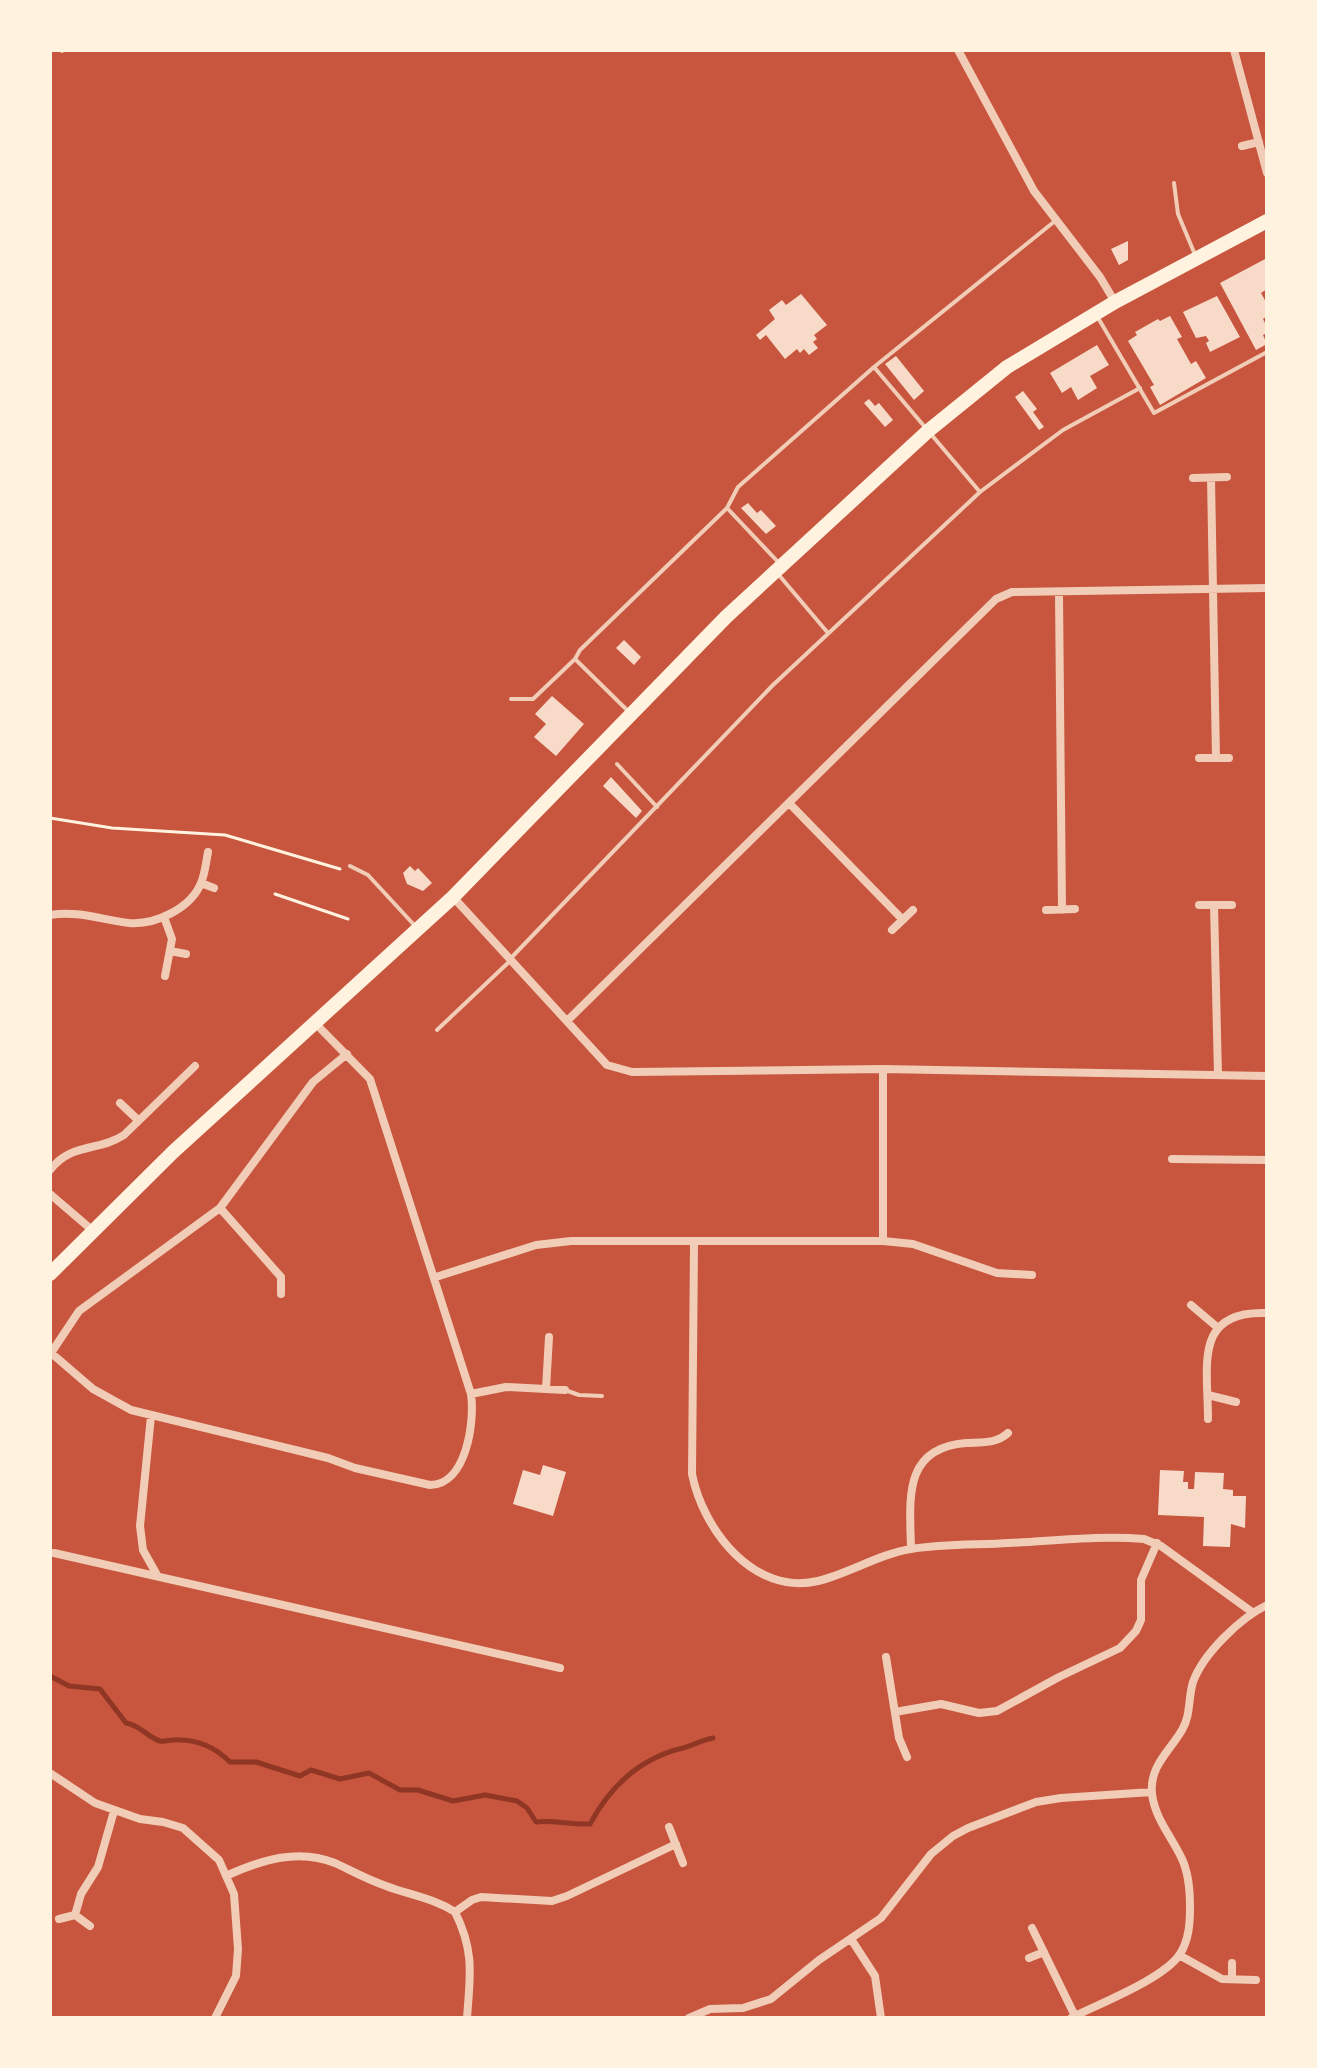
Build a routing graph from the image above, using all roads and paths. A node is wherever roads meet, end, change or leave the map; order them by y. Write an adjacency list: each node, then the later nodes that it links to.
1 (958, 50): 7 (street)
2 (1234, 50): 3 (street)
3 (1259, 142): 4 (street); 5 (street)
4 (1242, 146)
5 (1267, 173)
6 (1174, 183): 9 (lane)
7 (1055, 221): 10 (street); 13 (lane)
8 (1267, 221): 9 (main road)
9 (1197, 260): 10 (main road)
10 (1115, 302): 11 (main road)
11 (1096, 314): 14 (lane); 15 (main road)
12 (1267, 352): 14 (lane)
13 (874, 367): 15 (lane); 20 (lane)
14 (1140, 388): 19 (lane)
15 (928, 431): 19 (lane); 21 (main road)
16 (1227, 477): 18 (street)
17 (1193, 478): 18 (street)
18 (1211, 478): 23 (street)
19 (980, 492): 25 (lane)
20 (727, 508): 21 (lane); 26 (lane)
21 (778, 567): 25 (lane); 28 (main road)
22 (1267, 588): 23 (street)
23 (1212, 590): 24 (street); 30 (street)
24 (1059, 593): 33 (street); 48 (street)
25 (828, 633): 34 (lane)
26 (575, 659): 27 (lane); 28 (lane)
27 (511, 699)
28 (630, 712): 41 (main road)
29 (1199, 758): 30 (street)
30 (1216, 758): 31 (street)
31 (1229, 758)
32 (617, 764): 34 (lane)
33 (789, 803): 52 (street); 59 (street)
34 (657, 807): 57 (lane)
35 (50, 818): 37 (path)
36 (208, 852): 38 (street)
37 (350, 866): 53 (lane)
38 (201, 883): 39 (street); 50 (street)
39 (214, 888)
40 (275, 894): 51 (path)
41 (453, 897): 53 (main road); 57 (street)
42 (1199, 905): 43 (street)
43 (1214, 905): 44 (street); 65 (street)
44 (1232, 905)
45 (1075, 909): 48 (street)
46 (913, 910): 52 (street)
47 (1046, 910): 48 (street)
48 (1062, 910)
49 (50, 915): 50 (street)
50 (164, 917): 55 (street)
51 (348, 919)
52 (903, 920): 54 (street)
53 (418, 929): 60 (main road)
54 (892, 930)
55 (170, 951): 56 (street); 58 (street)
56 (186, 954)
57 (511, 959): 59 (street); 61 (lane)
58 (165, 976)
59 (567, 1021): 64 (street)
60 (316, 1024): 62 (street); 74 (main road)
61 (437, 1030)
62 (347, 1054): 73 (street); 79 (street)
63 (195, 1066): 68 (street)
64 (883, 1069): 65 (street); 75 (street)
65 (1218, 1075): 66 (street)
66 (1267, 1076)
67 (120, 1103): 68 (street)
68 (138, 1120): 71 (street)
69 (1172, 1159): 70 (street)
70 (1267, 1160)
71 (50, 1170)
72 (50, 1194): 74 (street)
73 (220, 1208): 80 (street); 85 (street)
74 (92, 1230): 77 (main road)
75 (883, 1241): 76 (street); 78 (street)
76 (694, 1243): 79 (street); 96 (street)
77 (50, 1274)
78 (1032, 1275)
79 (436, 1277): 88 (street)
80 (281, 1294)
81 (1191, 1305): 83 (street)
82 (1267, 1313): 83 (street)
83 (1217, 1327): 89 (street)
84 (549, 1337): 86 (street)
85 (51, 1352): 92 (street)
86 (546, 1389): 87 (street); 88 (street)
87 (565, 1390): 90 (lane)
88 (471, 1394): 92 (street)
89 (1208, 1395): 91 (street); 93 (street)
90 (602, 1396)
91 (1236, 1402)
92 (151, 1416): 98 (street)
93 (1208, 1419)
94 (1008, 1433): 96 (street)
95 (1157, 1543): 96 (street); 100 (street); 103 (street)
96 (911, 1549)
97 (54, 1553): 98 (street)
98 (158, 1575): 102 (street)
99 (1267, 1605): 100 (street)
100 (1252, 1612): 106 (street)
101 (886, 1657): 103 (street)
102 (560, 1668)
103 (895, 1712): 104 (street)
104 (907, 1757)
105 (50, 1773): 107 (street)
106 (1152, 1792): 117 (street); 119 (street)
107 (114, 1811): 111 (street); 113 (street)
108 (669, 1827): 109 (street)
109 (676, 1844): 110 (street); 112 (street)
110 (683, 1863)
111 (228, 1875): 112 (street); 126 (street)
112 (455, 1912): 127 (street)
113 (75, 1915): 114 (street); 115 (street)
114 (59, 1919)
115 (90, 1926)
116 (1032, 1928): 118 (street)
117 (851, 1939): 124 (street); 129 (street)
118 (1044, 1952): 120 (street); 125 (street)
119 (1179, 1955): 122 (street); 125 (street)
120 (1029, 1958)
121 (1232, 1963): 122 (street)
122 (1232, 1979): 123 (street)
123 (1256, 1980)
124 (742, 2013): 128 (street)
125 (1073, 2017)
126 (215, 2018)
127 (467, 2018)
128 (689, 2018)
129 (881, 2018)

